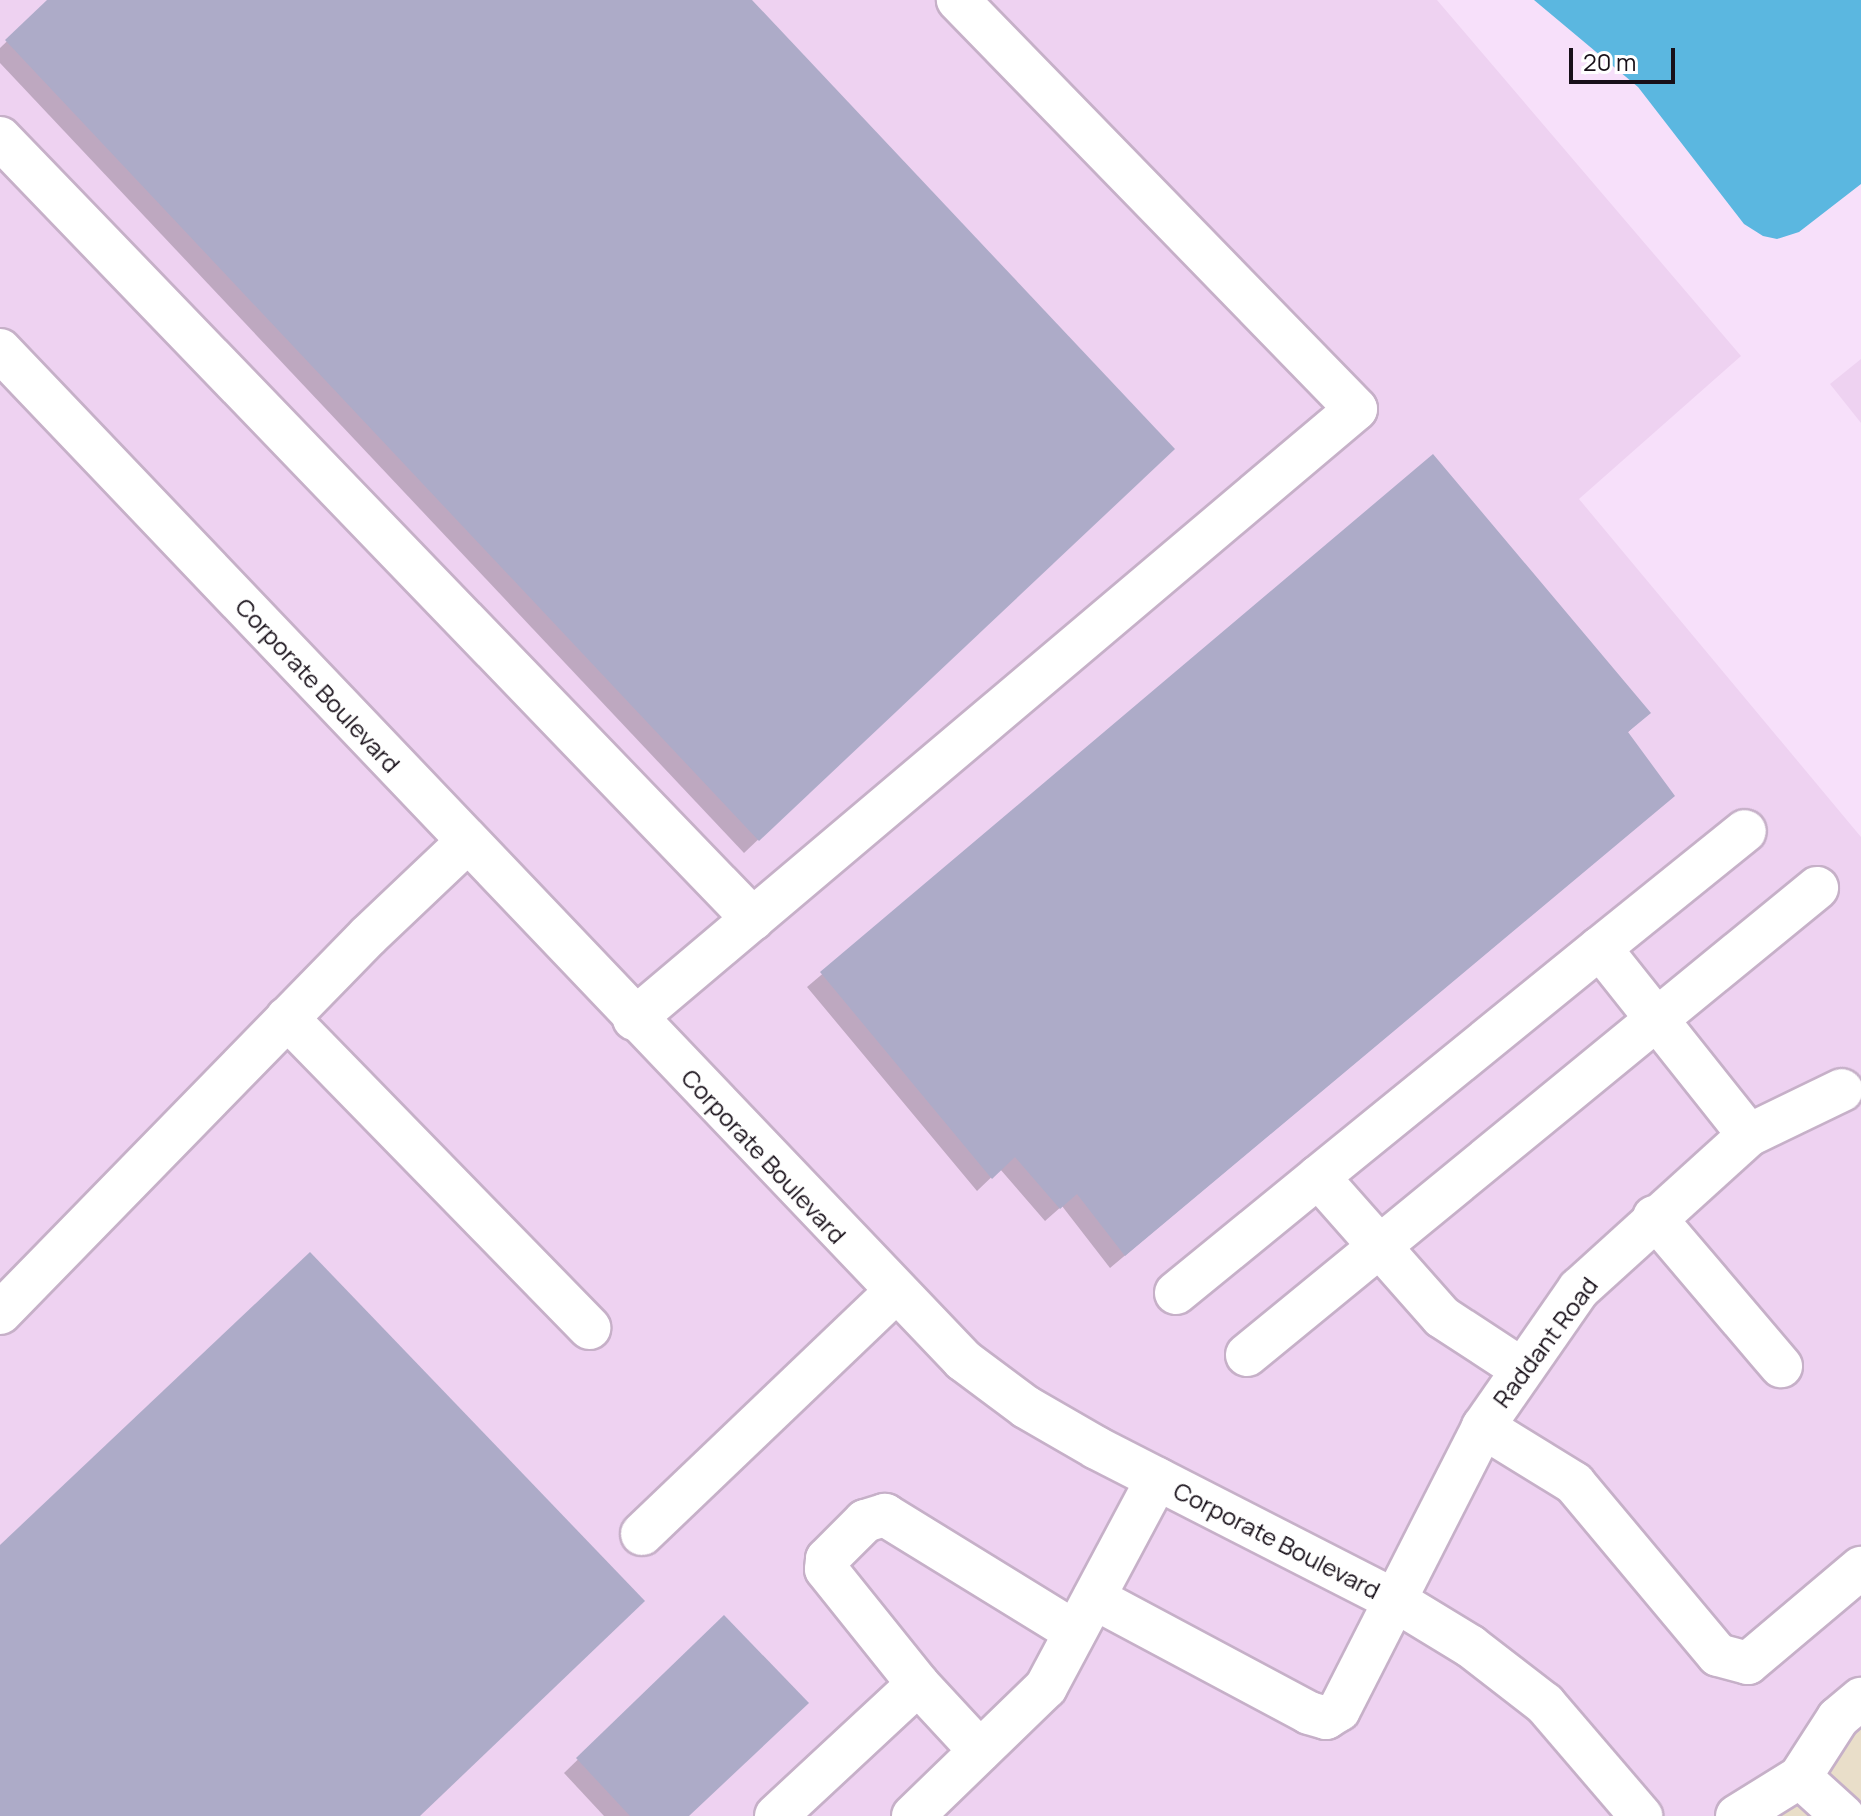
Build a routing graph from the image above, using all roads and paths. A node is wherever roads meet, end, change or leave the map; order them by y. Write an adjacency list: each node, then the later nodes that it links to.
1 (958, 0): 7 (street)
2 (0, 138): 7 (street)
3 (0, 350): 5 (street, Corporate Boulevard)
4 (1745, 831): 8 (street)
5 (467, 842): 9 (street); 10 (street, Corporate Boulevard)
6 (1817, 888): 11 (street)
7 (753, 919): 10 (street)
8 (1600, 948): 11 (street); 14 (street)
9 (287, 1018): 19 (street); 20 (street)
10 (634, 1019): 17 (street, Corporate Boulevard)
11 (1657, 1020): 13 (street); 16 (street)
12 (1842, 1090): 13 (street, Raddant Road)
13 (1749, 1135): 15 (street, Raddant Road)
14 (1318, 1177): 16 (street); 18 (street)
15 (1654, 1217): 22 (street); 23 (street, Raddant Road)
16 (1379, 1247): 21 (street); 23 (street)
17 (894, 1293): 25 (street, Corporate Boulevard); 26 (street)
18 (1176, 1293)
19 (0, 1313)
20 (589, 1328)
21 (1247, 1355)
22 (1781, 1366)
23 (1520, 1368): 24 (street, Raddant Road)
24 (1483, 1427): 27 (street); 28 (street, Raddant Road)
25 (1157, 1479): 28 (street, Corporate Boulevard); 29 (street)
26 (642, 1534)
27 (1861, 1568)
28 (1396, 1601): 29 (street, Raddant Road); 36 (street, Corporate Boulevard)
29 (1084, 1615): 30 (street); 32 (street)
30 (918, 1684): 32 (street); 34 (street)
31 (1861, 1699): 33 (street)
32 (980, 1751): 35 (street)
33 (1800, 1777): 37 (street); 38 (street)
34 (776, 1816)
35 (913, 1816)
36 (1641, 1816)
37 (1737, 1816)
38 (1843, 1816)

